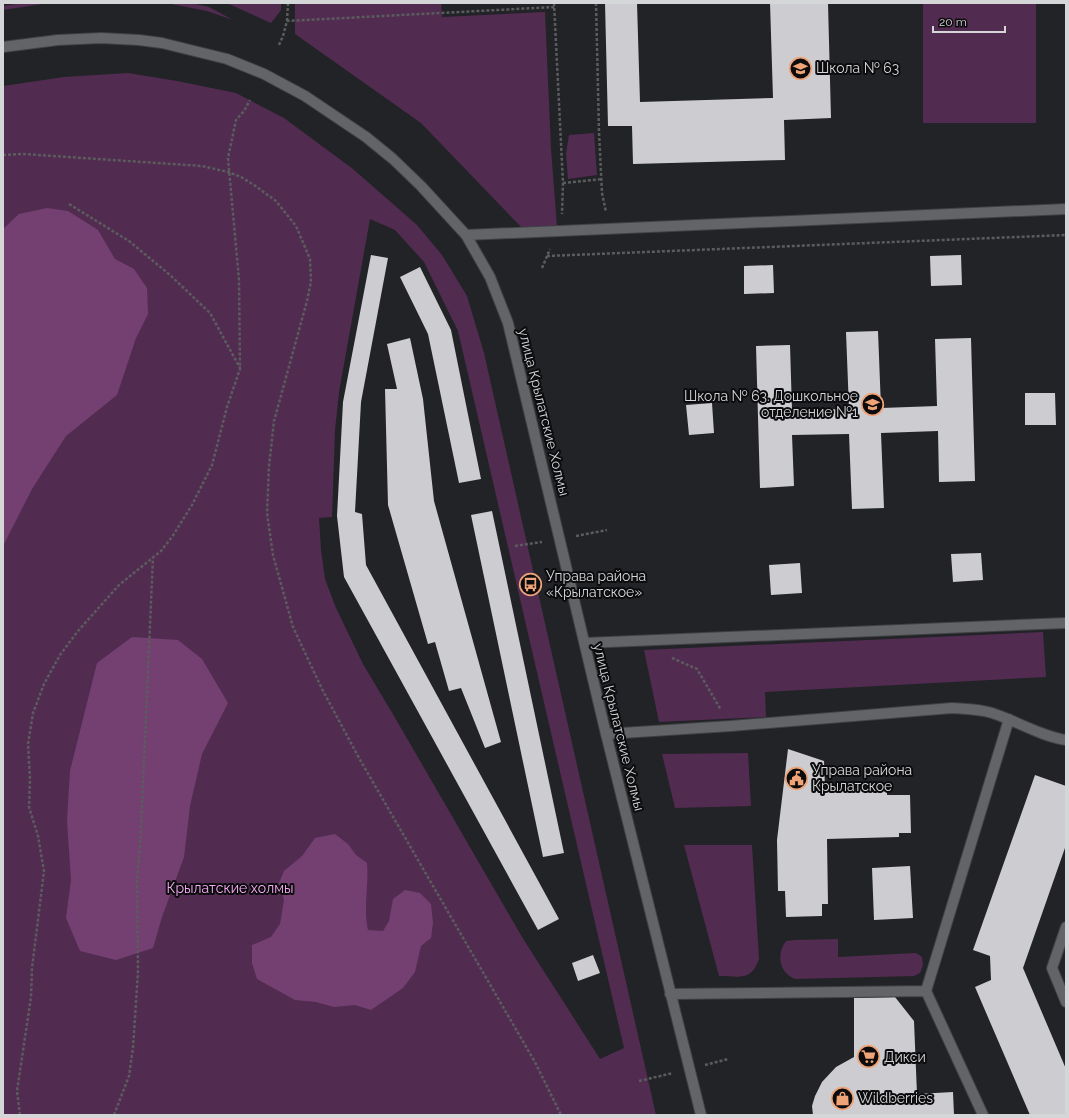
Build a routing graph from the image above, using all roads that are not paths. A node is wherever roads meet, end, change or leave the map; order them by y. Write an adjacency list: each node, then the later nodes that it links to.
1 (3, 47): 3 (street, улица Крылатские Холмы)
2 (1066, 209): 3 (street)
3 (466, 235): 5 (street, улица Крылатские Холмы)
4 (1066, 623): 5 (street)
5 (585, 643): 7 (street, улица Крылатские Холмы)
6 (1009, 719): 7 (street); 8 (street); 10 (street)
7 (606, 734): 11 (street, улица Крылатские Холмы)
8 (1066, 740)
9 (1066, 927): 12 (street)
10 (926, 991): 11 (street); 14 (street)
11 (670, 994): 13 (street, улица Крылатские Холмы)
12 (1066, 1002)
13 (701, 1115)
14 (983, 1115)

